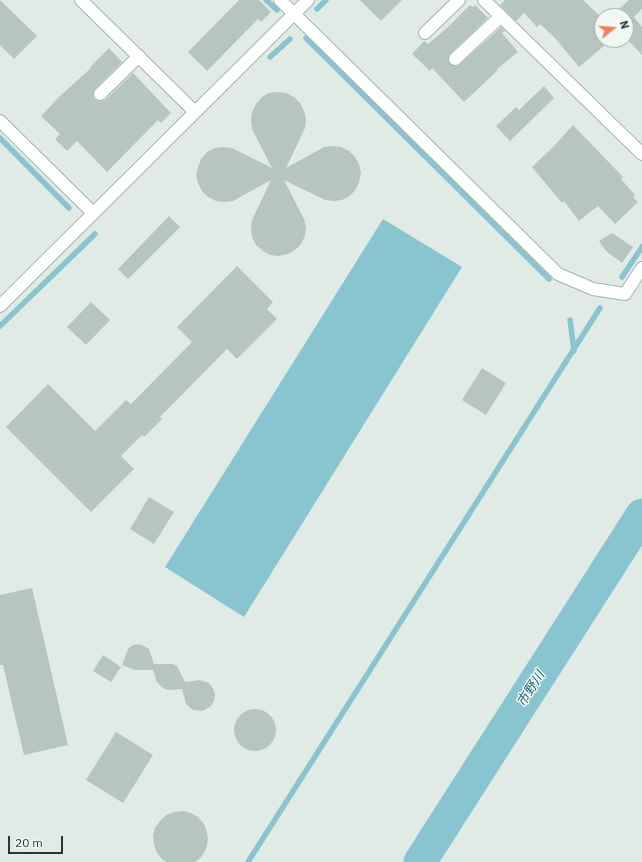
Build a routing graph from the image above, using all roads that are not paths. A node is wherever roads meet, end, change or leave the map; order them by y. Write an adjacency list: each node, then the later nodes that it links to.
1 (80, 0): 9 (street)
2 (280, 0): 6 (street)
3 (308, 0): 6 (street)
4 (459, 0): 8 (street)
5 (484, 0): 7 (street)
6 (294, 14): 12 (street); 16 (street)
7 (501, 16): 10 (street); 14 (street)
8 (425, 33)
9 (139, 56): 11 (street); 12 (street)
10 (455, 59)
11 (100, 94)
12 (196, 112): 15 (street)
13 (0, 121): 15 (street)
14 (642, 154)
15 (93, 213): 17 (street)
16 (642, 268)
17 (0, 306)

